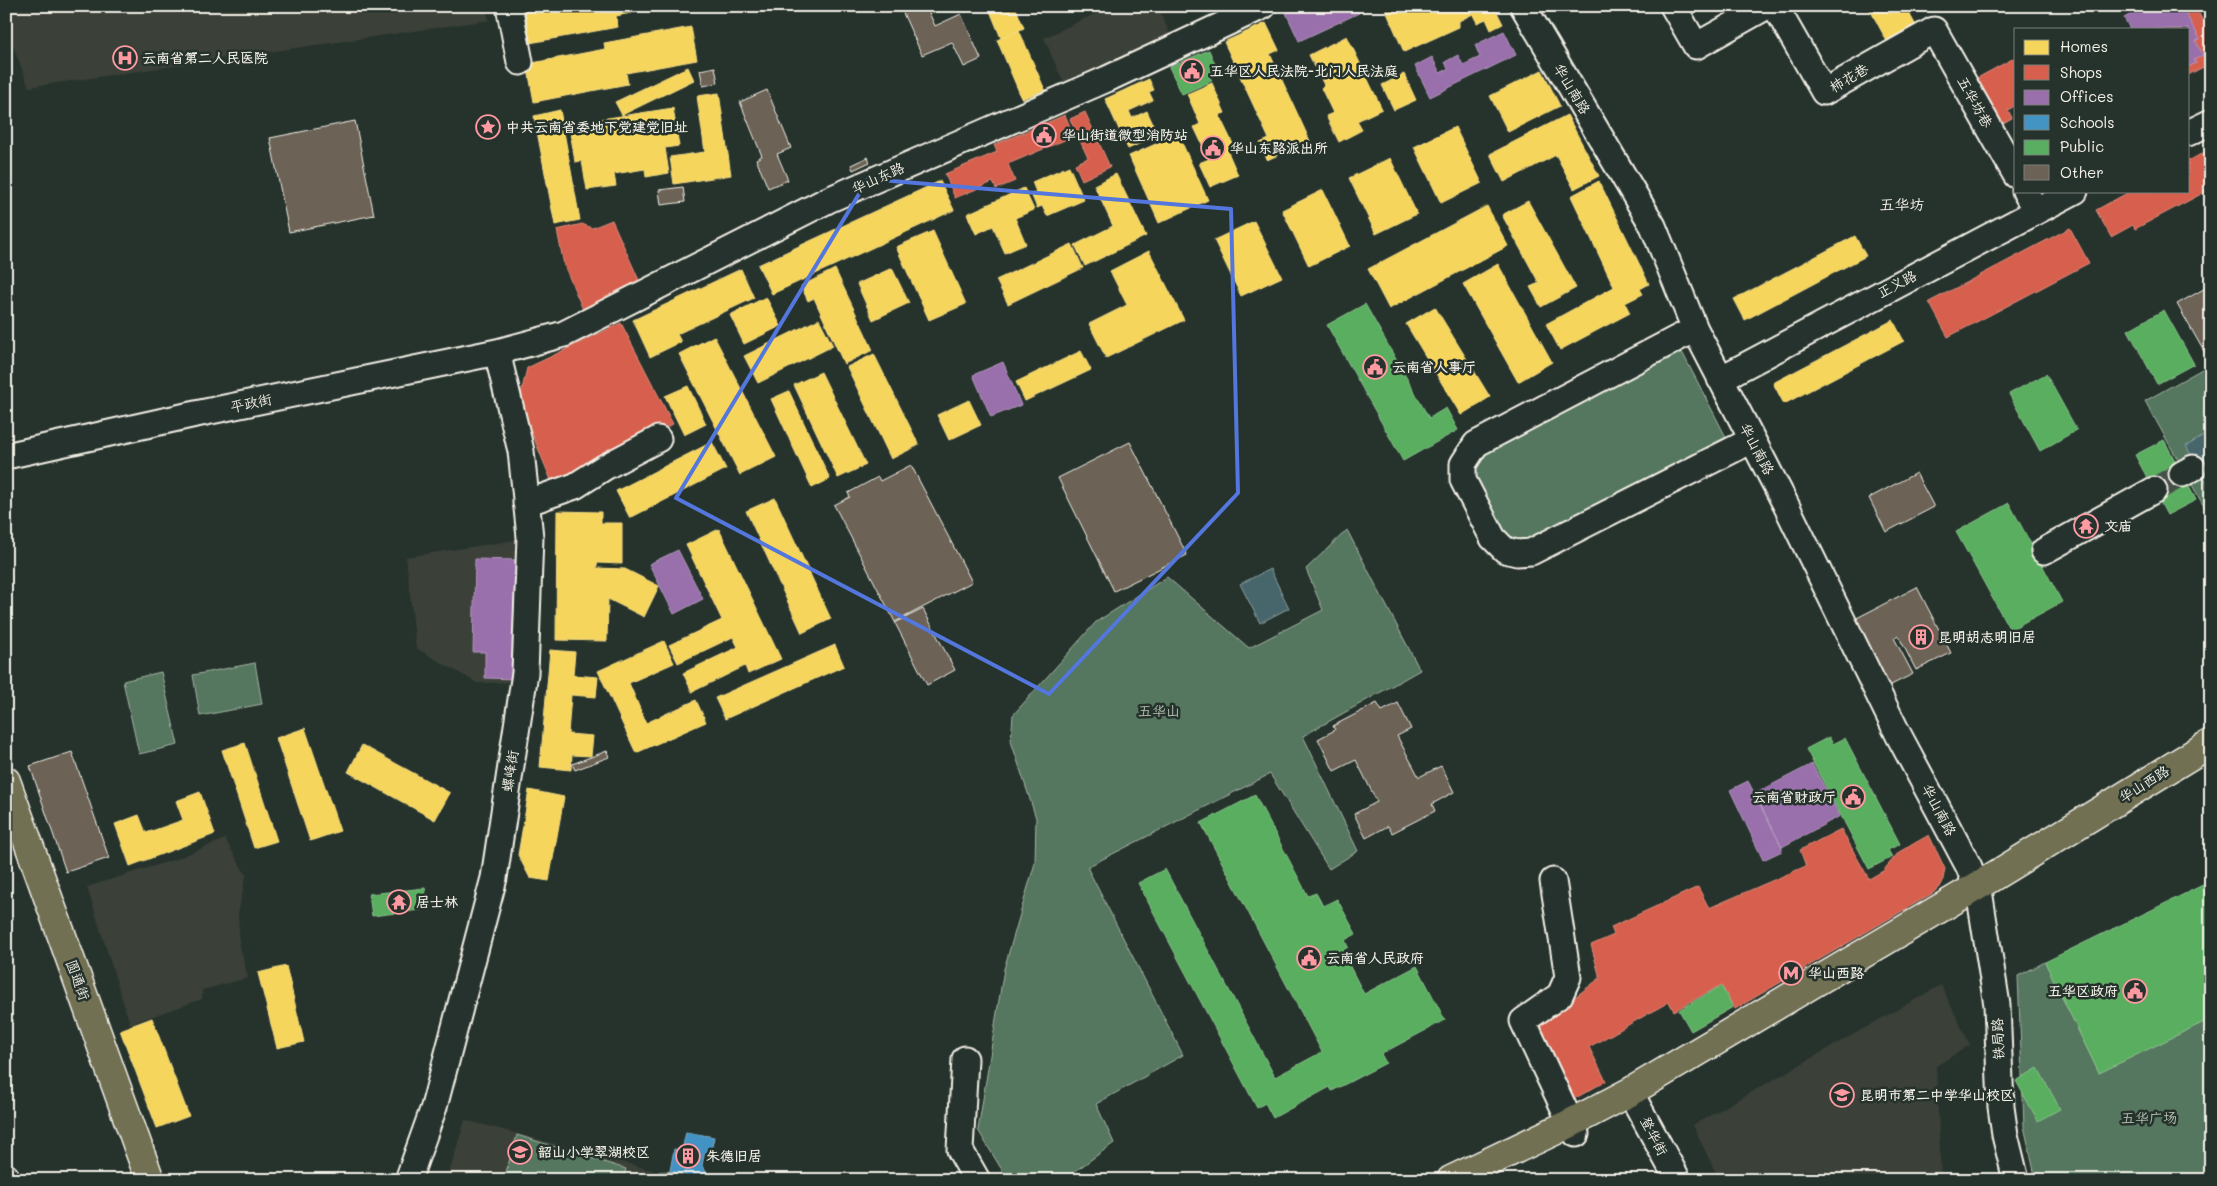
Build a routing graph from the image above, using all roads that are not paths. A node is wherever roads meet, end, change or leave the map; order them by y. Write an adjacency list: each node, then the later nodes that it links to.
1 (509, 6): 8 (street)
2 (1263, 6): 15 (street, 华山东路)
3 (1523, 6): 14 (street, 华山南路)
4 (1672, 6): 5 (street)
5 (1767, 6)
6 (1775, 6): 7 (street, 柿花巷)
7 (1934, 30): 11 (street, 五华坊巷)
8 (520, 62)
9 (2211, 122): 10 (street)
10 (2190, 132)
11 (2014, 171)
12 (2071, 192): 13 (street, 正义路)
13 (2031, 201): 16 (street, 正义路)
14 (1695, 329): 16 (street, 华山南路); 18 (street)
15 (496, 352): 19 (street, 平政街); 21 (street, 螺峰街)
16 (1720, 379): 18 (street, 华山南路)
17 (658, 439): 21 (street)
18 (1752, 440): 28 (street, 华山南路)
19 (6, 456)
20 (2154, 490): 22 (street)
21 (526, 503): 34 (street, 螺峰街)
22 (2044, 551)
23 (2211, 743): 28 (main road, 华山西路)
24 (2211, 754): 28 (main road, 华山西路)
25 (6, 781): 33 (main road, 圆通街)
26 (6, 836): 32 (main road, 圆通街)
27 (1553, 881): 31 (street)
28 (1978, 892): 30 (main road, 华山西路); 39 (street, 铁局路)
29 (965, 1059): 35 (street)
30 (1633, 1097): 31 (main road, 华山西路); 38 (street, 登华街)
31 (1573, 1128): 36 (main road, 华山西路); 37 (main road, 华山西路)
32 (133, 1180)
33 (150, 1180)
34 (408, 1180)
35 (977, 1180)
36 (1451, 1180)
37 (1482, 1180)
38 (1678, 1180)
39 (2016, 1180)

